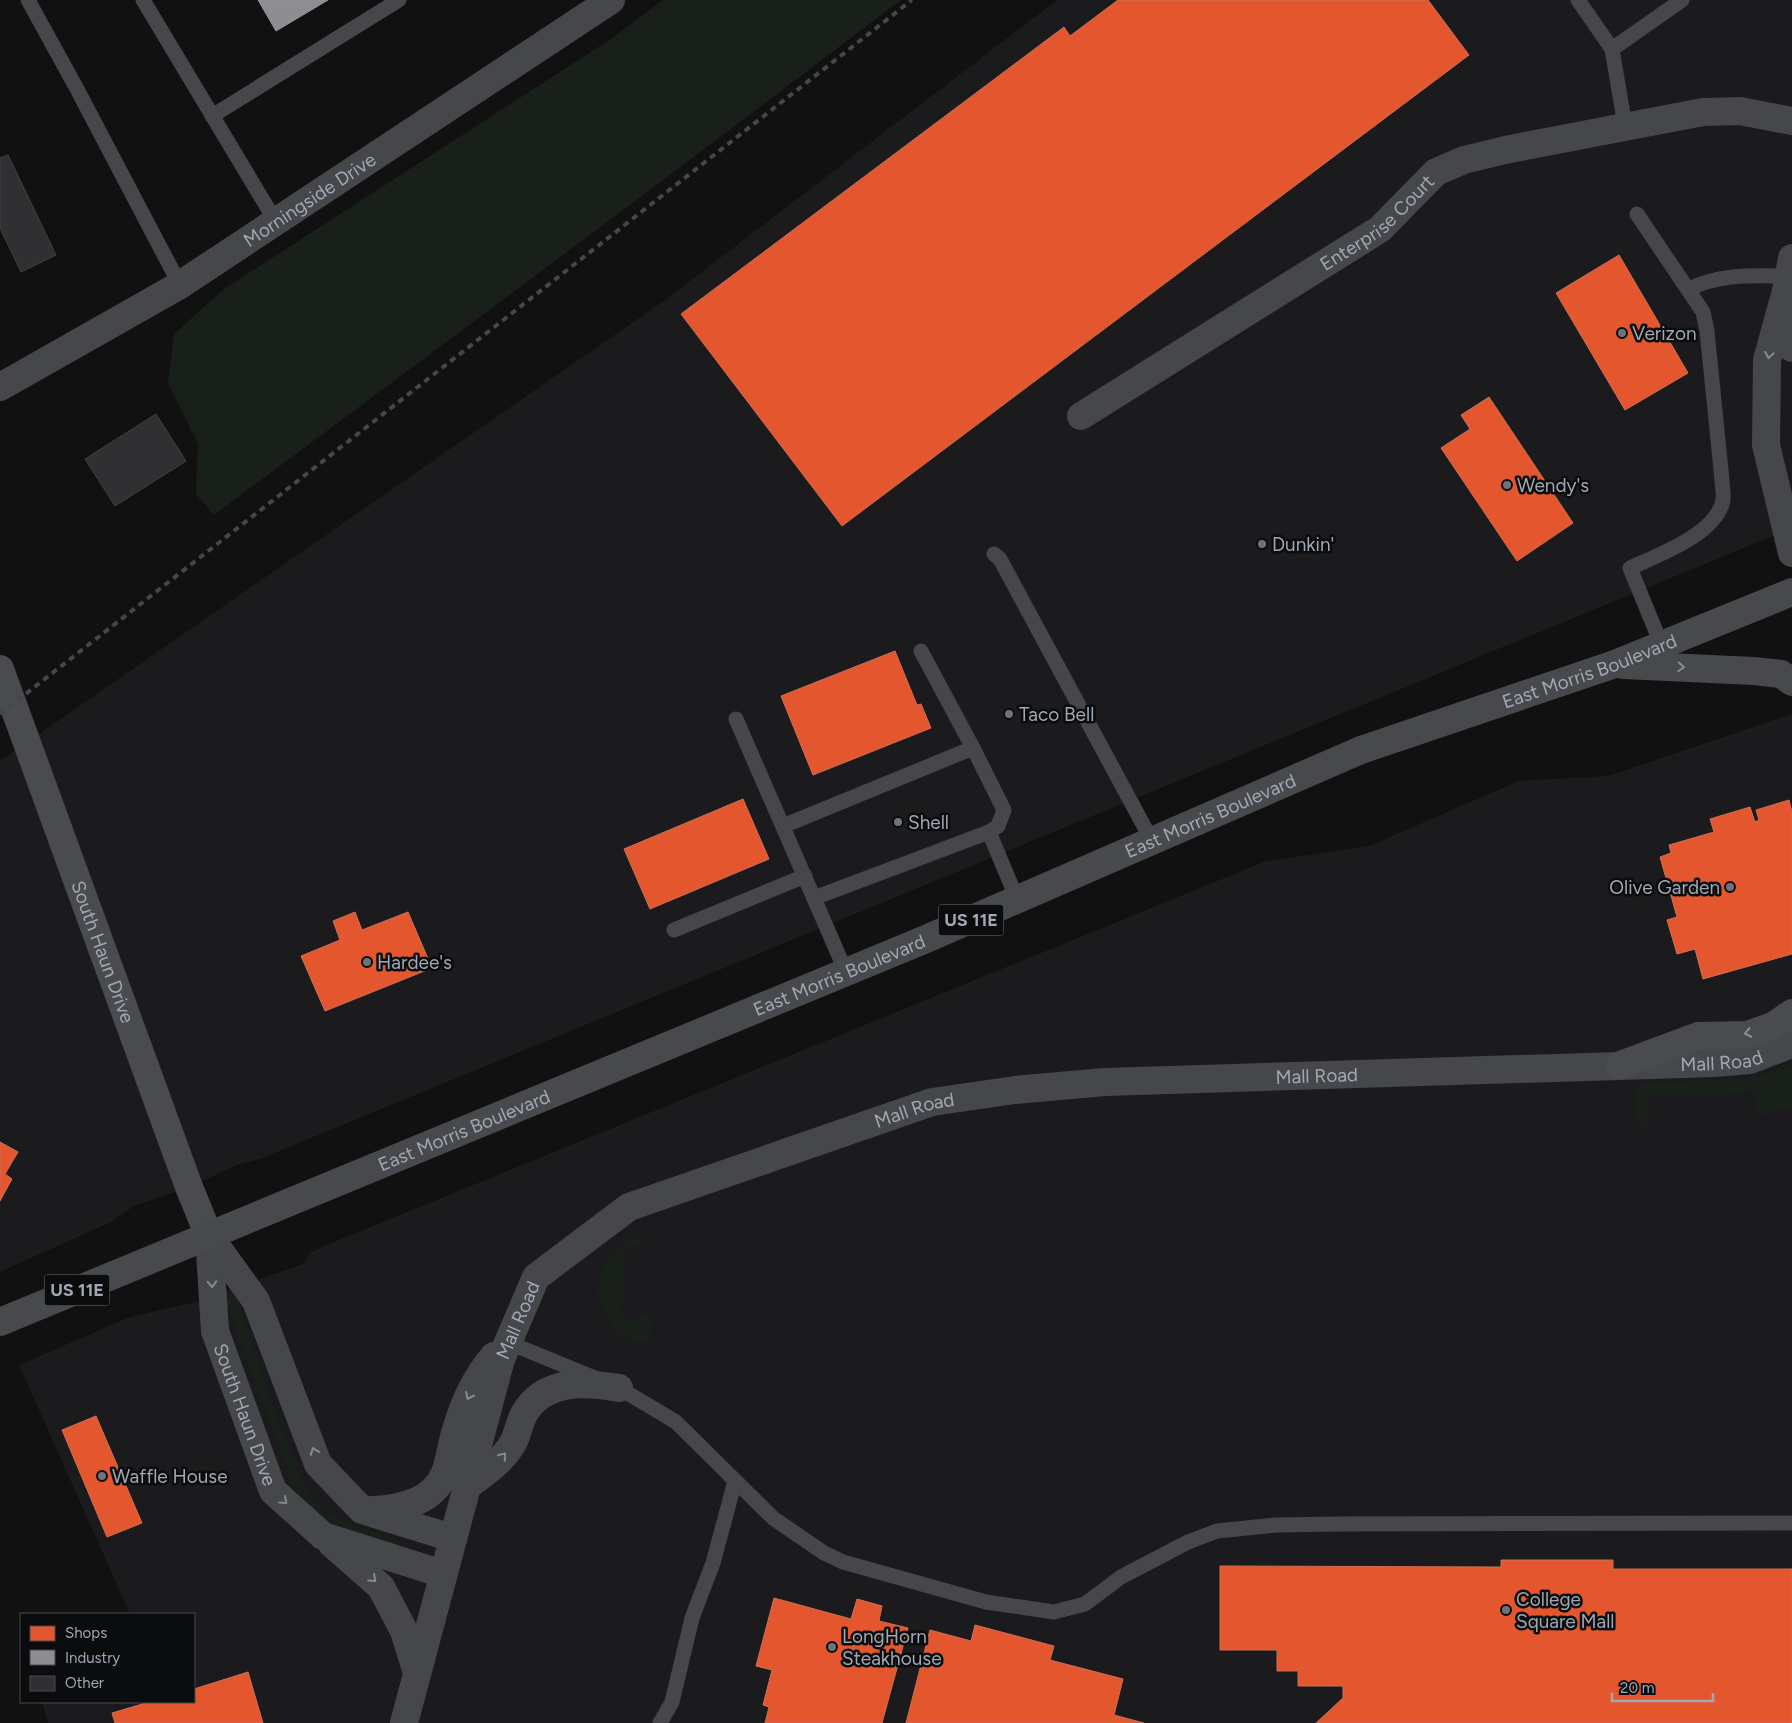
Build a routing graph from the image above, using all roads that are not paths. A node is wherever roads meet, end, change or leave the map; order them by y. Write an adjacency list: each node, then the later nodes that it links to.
1 (28, 0): 14 (lane)
2 (143, 0): 8 (lane)
3 (399, 0): 8 (lane)
4 (612, 0): 12 (street, Morningside Drive)
5 (1578, 0): 7 (lane)
6 (1682, 0): 7 (lane)
7 (1612, 49): 10 (lane)
8 (212, 116): 12 (lane)
9 (1792, 121): 10 (street, Enterprise Court)
10 (1626, 126): 18 (street, Enterprise Court)
11 (1637, 214): 15 (lane)
12 (276, 222): 14 (street, Morningside Drive)
13 (1789, 275): 15 (lane); 16 (street); 19 (street, one-way to 19)
14 (180, 285): 17 (street, Morningside Drive)
15 (1689, 289): 22 (lane)
16 (1792, 348)
17 (0, 387)
18 (1081, 416)
19 (1792, 553)
20 (994, 554): 31 (lane)
21 (1792, 592): 22 (main road, East Morris Boulevard / US 11E)
22 (1662, 646): 24 (main road, East Morris Boulevard / US 11E)
23 (921, 651): 28 (lane)
24 (1615, 664): 26 (main road, one-way to 26); 31 (main road, East Morris Boulevard / US 11E)
25 (0, 669): 40 (street, South Haun Drive)
26 (1792, 682)
27 (736, 719): 29 (lane)
28 (973, 748): 29 (lane); 30 (lane)
29 (783, 826): 32 (lane)
30 (989, 832): 33 (lane); 34 (lane)
31 (1152, 841): 34 (main road, East Morris Boulevard / US 11E)
32 (805, 876): 33 (lane); 35 (lane)
33 (814, 898): 36 (lane)
34 (1018, 899): 36 (main road, East Morris Boulevard / US 11E)
35 (674, 930)
36 (846, 972): 40 (main road, East Morris Boulevard / US 11E)
37 (1792, 1013): 39 (street, one-way to 39)
38 (1792, 1044): 39 (street, Mall Road)
39 (1620, 1065): 42 (street, Mall Road)
40 (209, 1236): 41 (main road, East Morris Boulevard / US 11E); 46 (street, South Haun Drive, one-way to 40); 48 (street, South Haun Drive, one-way to 48)
41 (0, 1322)
42 (506, 1342): 43 (lane); 45 (street, Mall Road); 46 (street, one-way to 46)
43 (619, 1388): 44 (lane); 45 (street, one-way to 43)
44 (735, 1481): 47 (lane); 53 (lane)
45 (466, 1487): 49 (street, Mall Road)
46 (362, 1510): 49 (street, South Haun Drive)
47 (1792, 1523)
48 (323, 1536): 50 (street, South Haun Drive); 51 (street, one-way to 51)
49 (452, 1538): 50 (street, Mall Road)
50 (443, 1574): 51 (street, Mall Road)
51 (417, 1674): 52 (street, Mall Road)
52 (404, 1723)
53 (660, 1723)

